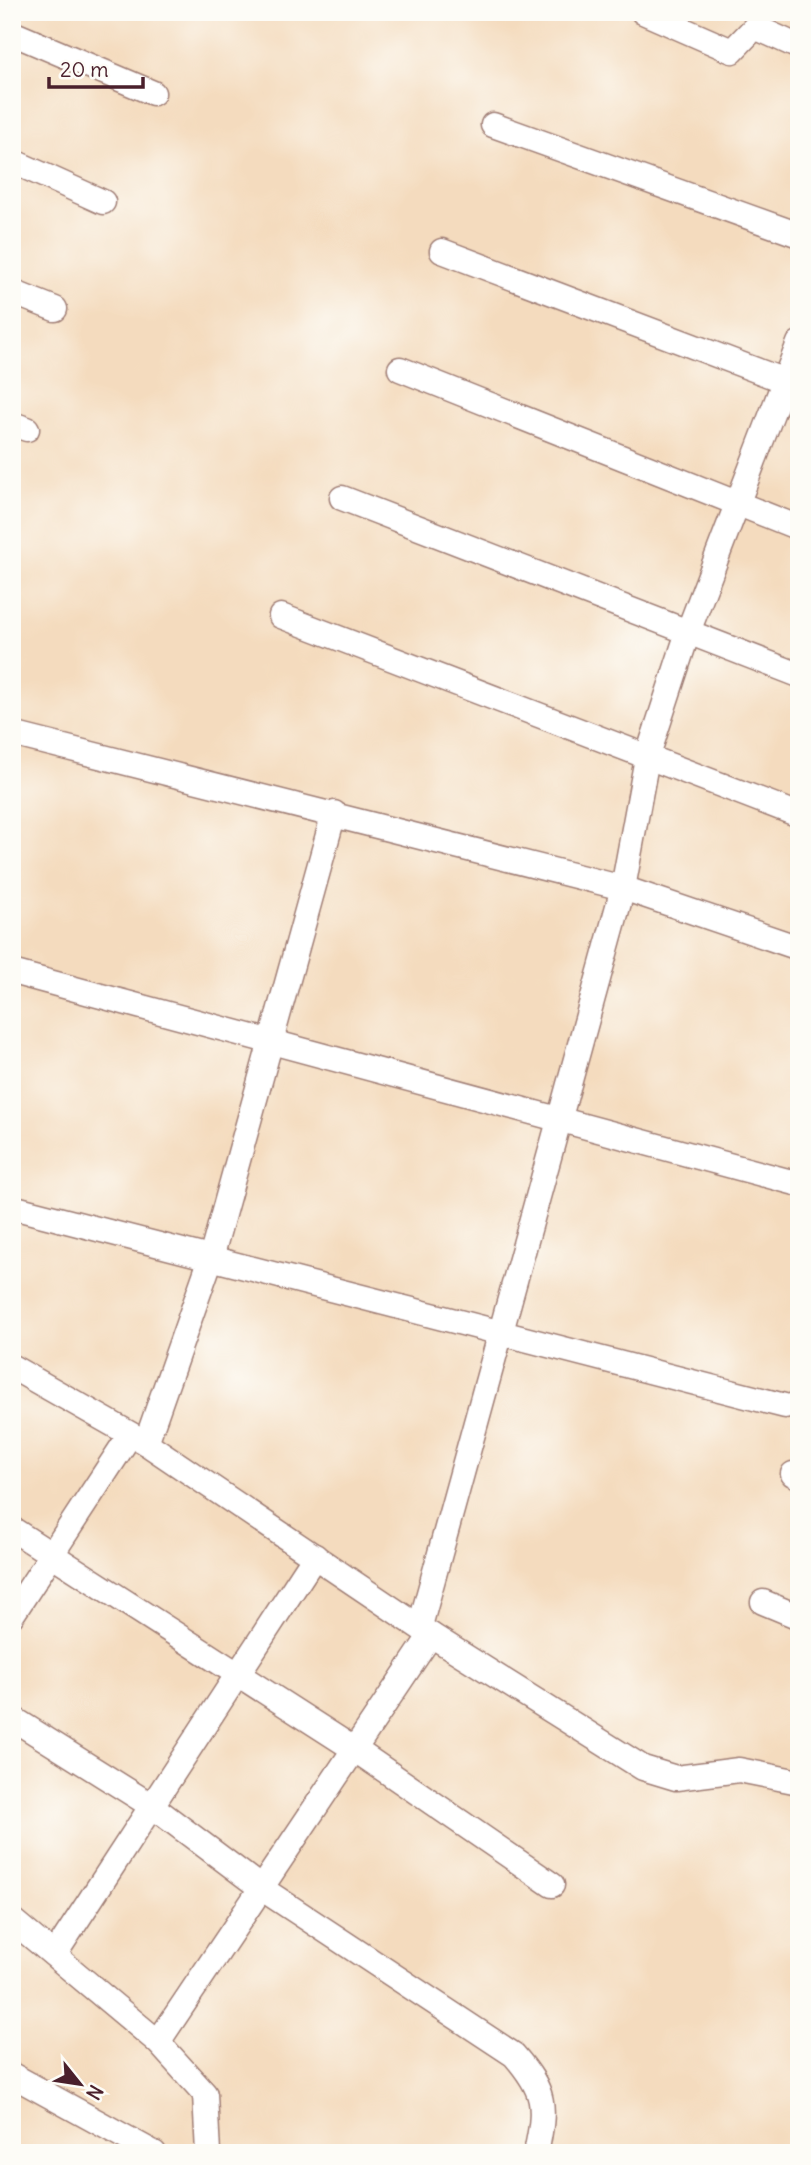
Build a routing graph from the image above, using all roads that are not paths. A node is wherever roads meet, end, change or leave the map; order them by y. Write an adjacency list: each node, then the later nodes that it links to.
1 (643, 12): 2 (street)
2 (759, 20): 4 (street)
3 (12, 33): 5 (street)
4 (799, 47)
5 (153, 93)
6 (493, 125): 9 (street)
7 (12, 161): 8 (street)
8 (103, 202)
9 (799, 235)
10 (442, 251): 15 (street)
11 (12, 292): 12 (street)
12 (55, 309)
13 (799, 343): 15 (street)
14 (400, 369): 17 (street)
15 (791, 383): 17 (street)
16 (342, 498): 20 (street)
17 (737, 503): 18 (street); 20 (street)
18 (799, 528)
19 (281, 616): 23 (street)
20 (688, 632): 21 (street); 23 (street)
21 (799, 675)
22 (12, 734): 24 (street)
23 (647, 758): 25 (street); 26 (street)
24 (334, 813): 26 (street); 29 (street)
25 (799, 815)
26 (624, 888): 27 (street); 30 (street)
27 (799, 948)
28 (12, 972): 29 (street)
29 (272, 1042): 30 (street); 33 (street)
30 (562, 1120): 31 (street); 34 (street)
31 (799, 1184)
32 (12, 1207): 33 (street)
33 (211, 1258): 34 (street); 37 (street)
34 (501, 1333): 36 (street); 44 (street)
35 (12, 1367): 37 (street)
36 (785, 1406)
37 (138, 1439): 39 (street); 40 (street)
38 (12, 1529): 39 (street)
39 (52, 1553): 42 (street); 45 (street)
40 (315, 1556): 44 (street); 45 (street)
41 (763, 1602): 43 (street)
42 (12, 1615)
43 (799, 1617)
44 (426, 1631): 47 (street); 48 (street)
45 (239, 1675): 47 (street); 49 (street)
46 (12, 1718): 49 (street)
47 (354, 1749): 50 (street); 51 (street)
48 (799, 1782)
49 (152, 1806): 51 (street); 53 (street)
50 (552, 1885)
51 (261, 1888): 54 (street); 58 (street)
52 (12, 1920): 53 (street)
53 (55, 1954): 54 (street)
54 (158, 2042): 57 (street)
55 (12, 2075): 56 (street)
56 (154, 2153)
57 (208, 2153)
58 (536, 2153)

